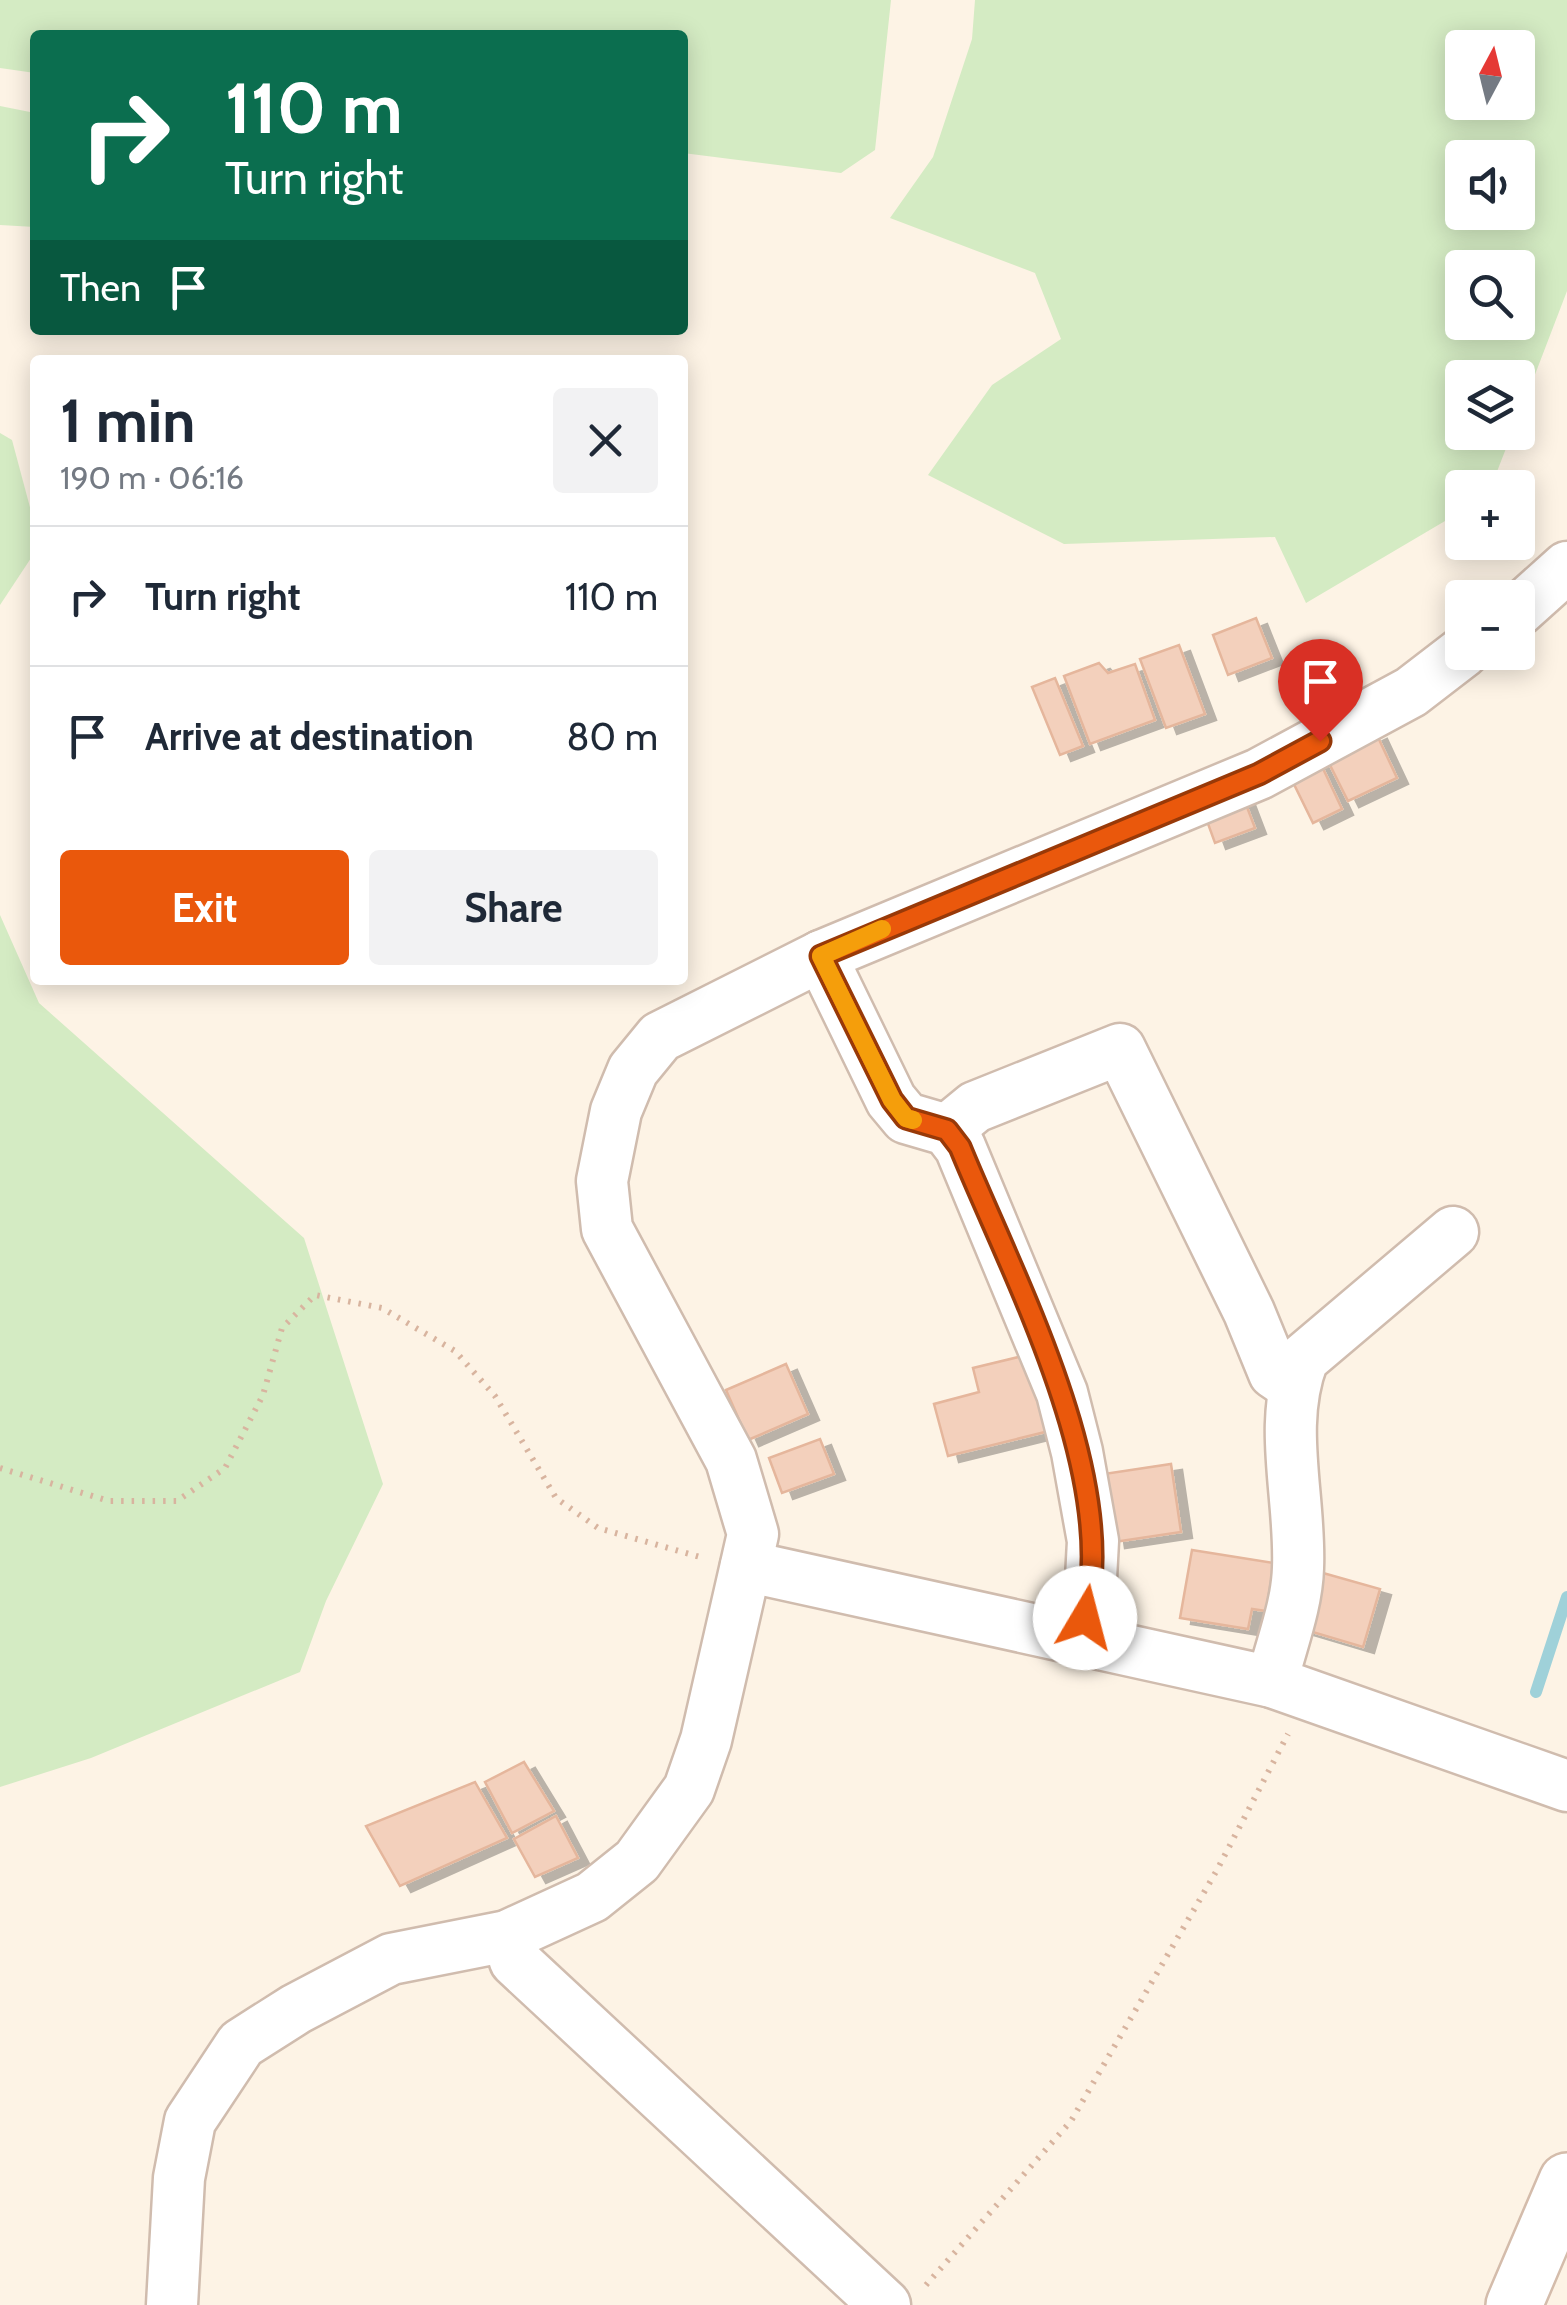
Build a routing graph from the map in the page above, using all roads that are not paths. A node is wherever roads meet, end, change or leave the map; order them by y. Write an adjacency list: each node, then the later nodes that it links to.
1 (1567, 568): 2 (street)
2 (1535, 596)
3 (1445, 666): 4 (street)
4 (821, 956): 5 (street); 8 (street)
5 (947, 1130): 7 (street); 9 (street)
6 (1453, 1232): 7 (street)
7 (1292, 1386): 10 (street)
8 (746, 1566): 9 (street); 12 (street)
9 (1079, 1639): 10 (street)
10 (1288, 1687): 11 (street)
11 (1567, 1786)
12 (506, 1936): 14 (street); 15 (street)
13 (1567, 2181): 16 (main road)
14 (903, 2298)
15 (172, 2305)
16 (1514, 2305)

